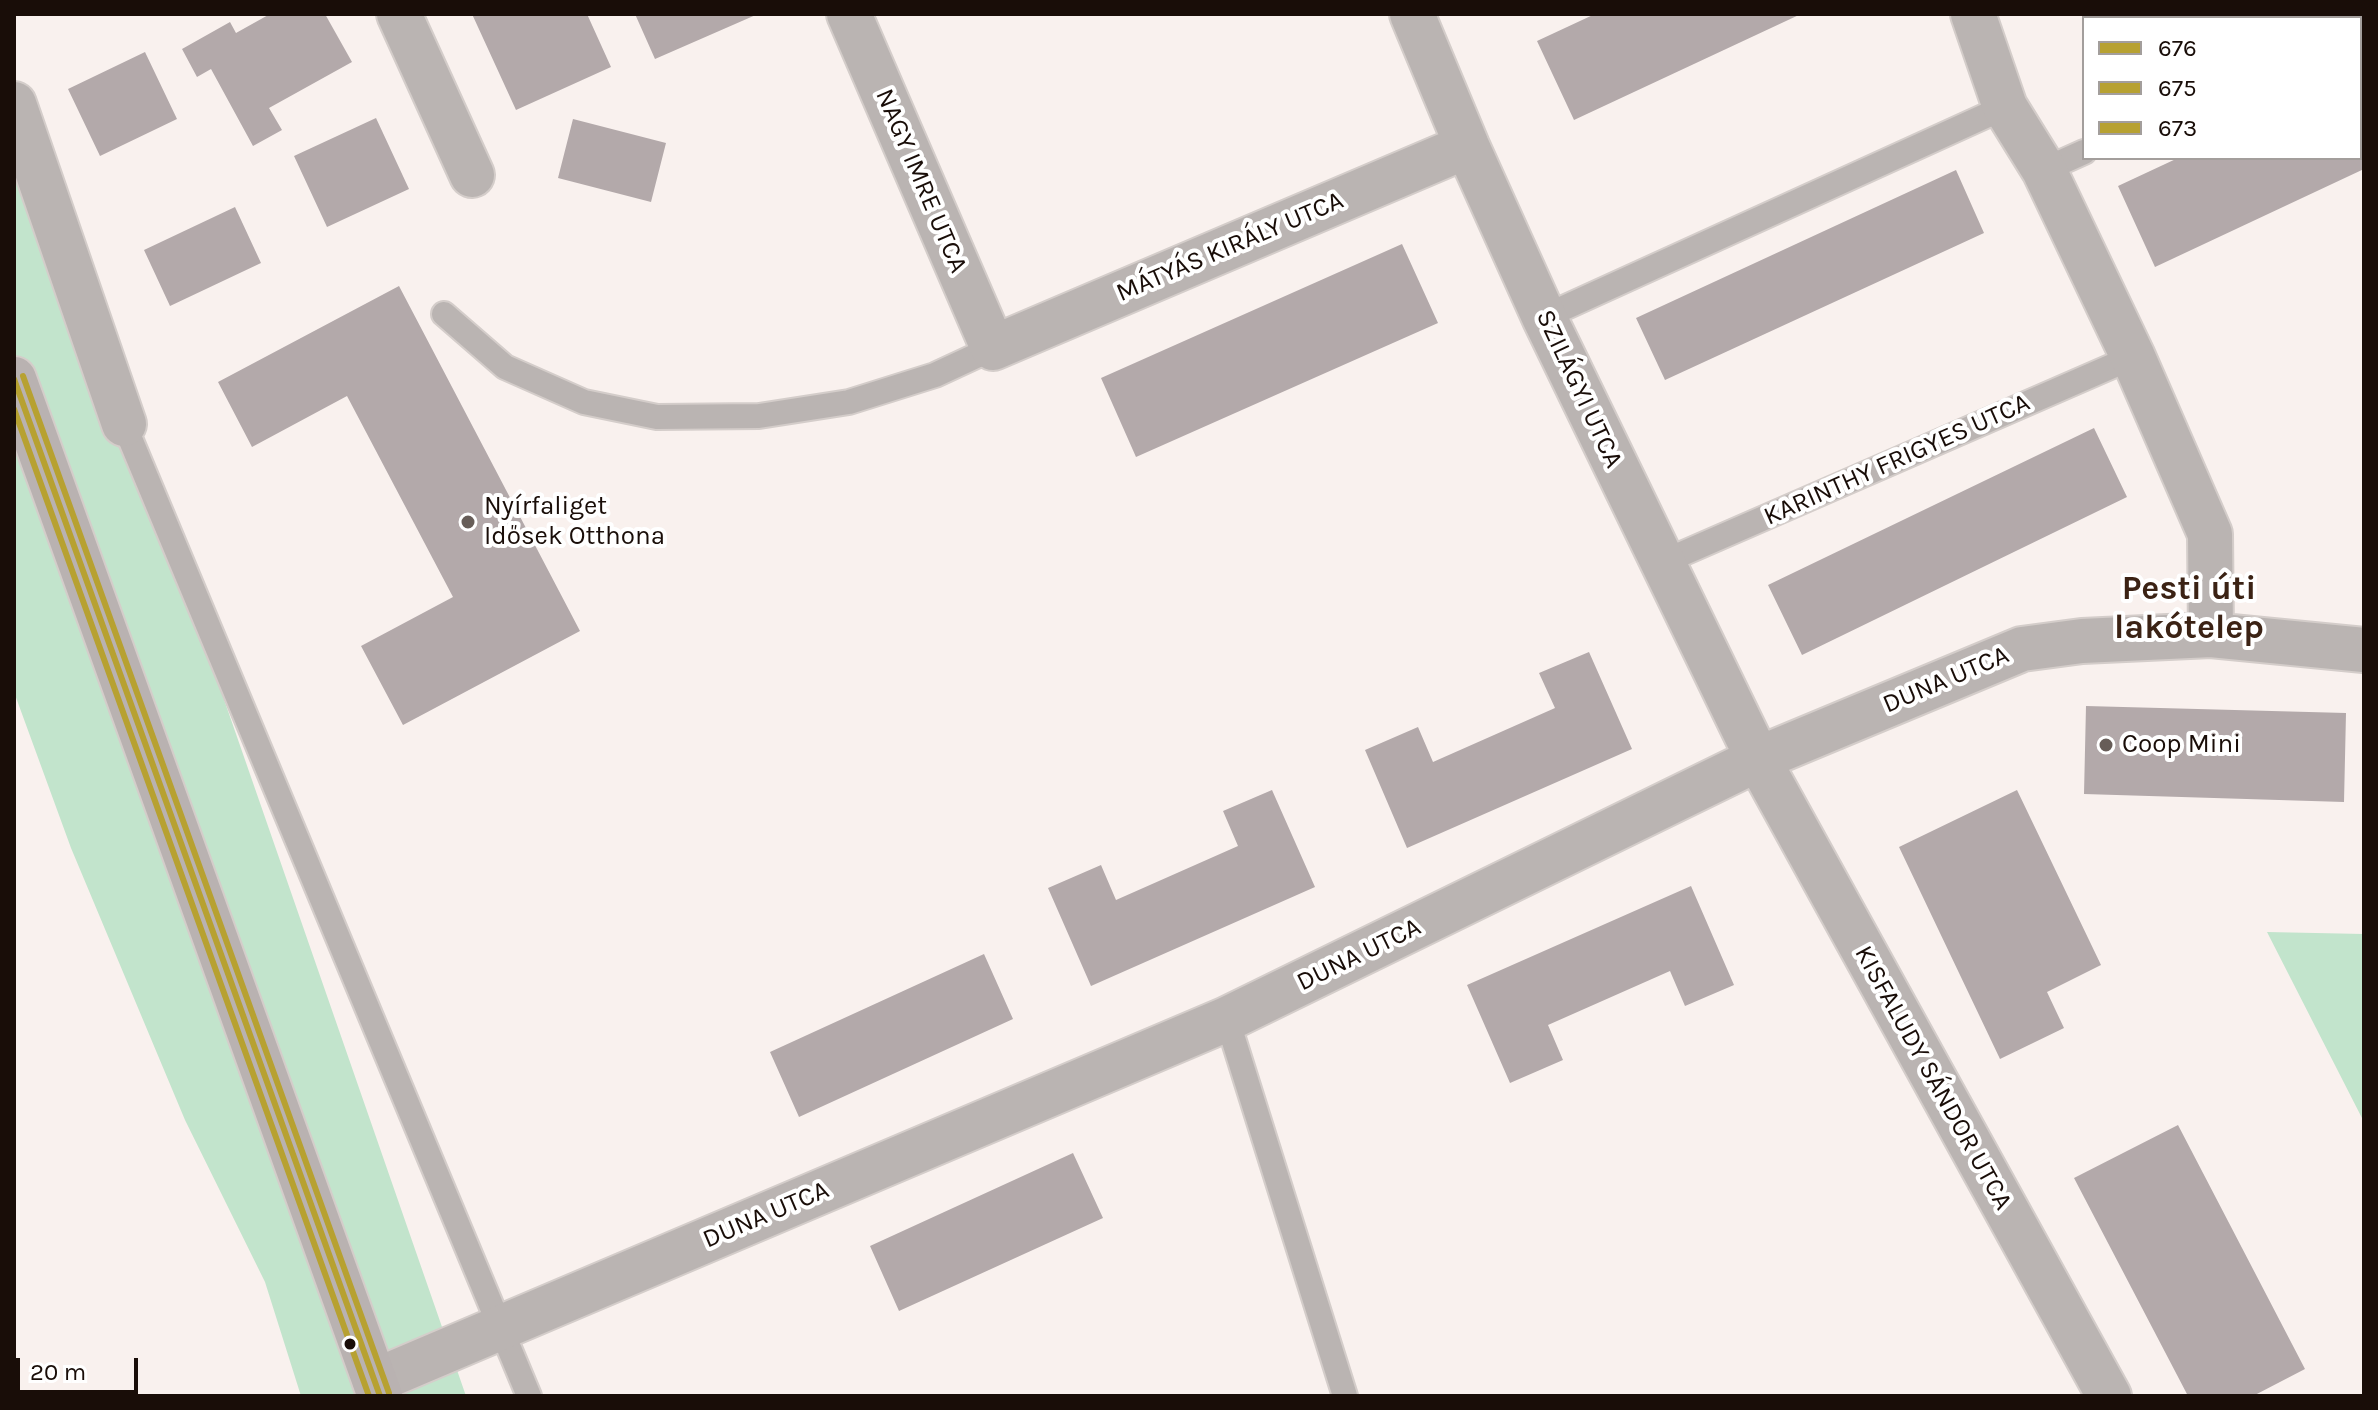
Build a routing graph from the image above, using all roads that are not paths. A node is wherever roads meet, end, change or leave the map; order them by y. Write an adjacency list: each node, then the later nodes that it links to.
1 (399, 14): 10 (street)
2 (849, 14): 13 (street, NAGY IMRE UTCA)
3 (1412, 14): 7 (street, SZILÁGYI UTCA)
4 (1973, 14): 6 (street)
5 (14, 104): 16 (street)
6 (2005, 107): 9 (street); 12 (lane)
7 (1467, 146): 12 (street, SZILÁGYI UTCA); 13 (street, MÁTYÁS KIRÁLY UTCA)
8 (2082, 153): 9 (lane)
9 (2044, 170): 14 (street)
10 (472, 175)
11 (444, 314): 13 (lane)
12 (1544, 317): 17 (street, SZILÁGYI UTCA)
13 (993, 348)
14 (2133, 357): 17 (lane, KARINTHY FRIGYES UTCA); 18 (street)
15 (14, 379): 23 (main road)
16 (124, 424): 22 (lane)
17 (1661, 563): 20 (street, SZILÁGYI UTCA)
18 (2211, 635): 19 (street, DUNA UTCA); 20 (street, DUNA UTCA)
19 (2364, 650)
20 (1758, 759): 21 (street, DUNA UTCA); 26 (street, KISFALUDY SÁNDOR UTCA)
21 (1227, 1019): 22 (street, DUNA UTCA); 25 (lane)
22 (502, 1328): 23 (street, DUNA UTCA); 24 (lane)
23 (377, 1388)
24 (529, 1396)
25 (1345, 1396)
26 (2109, 1396)

